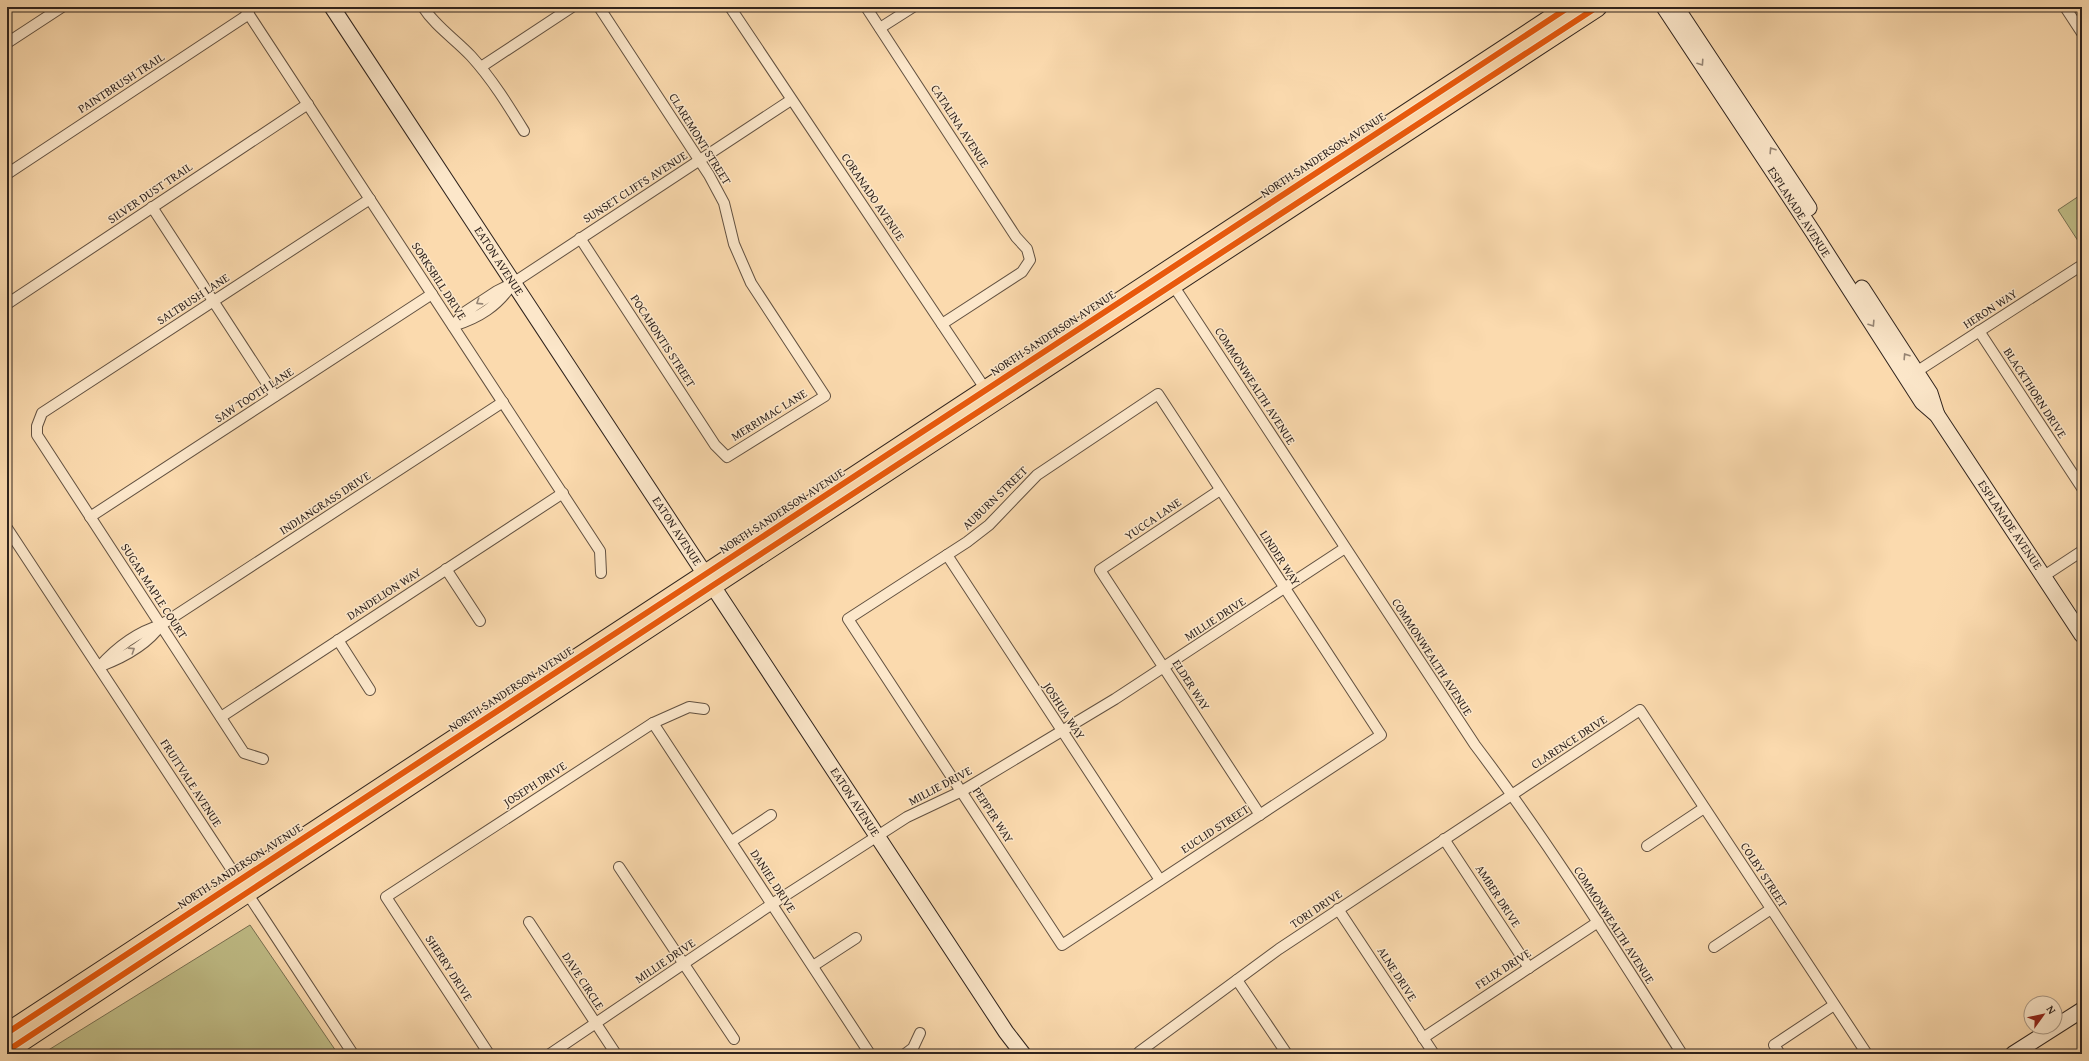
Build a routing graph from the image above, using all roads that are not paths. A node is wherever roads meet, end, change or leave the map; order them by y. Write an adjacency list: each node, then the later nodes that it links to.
1 (62, 7): 17 (street)
2 (332, 7): 29 (street, EATON AVENUE)
3 (423, 7): 18 (street)
4 (572, 7): 18 (street)
5 (599, 7): 22 (street, CLAREMONT STREET)
6 (730, 7): 19 (street, CORANADO AVENUE)
7 (866, 7): 15 (street, CATALINA AVENUE)
8 (913, 7): 15 (street)
9 (1569, 7): 28 (highway, NORTH SANDERSON AVENUE)
10 (1597, 7): 28 (highway, NORTH SANDERSON AVENUE)
11 (1664, 7): 42 (street, ESPLANADE AVENUE, one-way to 42)
12 (1676, 7): 36 (street, ESPLANADE AVENUE, one-way to 12)
13 (2065, 7): 16 (street)
14 (247, 11): 20 (street, SORKSBILL DRIVE); 23 (street, PAINTBRUSH TRAIL)
15 (880, 28): 33 (street, CATALINA AVENUE)
16 (2082, 33)
17 (7, 43)
18 (481, 67): 21 (street)
19 (792, 100): 22 (street, SUNSET CLIFFS AVENUE); 33 (street, CORANADO AVENUE)
20 (308, 104): 24 (street, SORKSBILL DRIVE); 25 (street, SILVER DUST TRAIL)
21 (524, 131)
22 (700, 160): 26 (street, SUNSET CLIFFS AVENUE); 39 (street, CLAREMONT STREET)
23 (7, 174)
24 (370, 199): 30 (street, SORKSBILL DRIVE); 31 (street, SALTBUSH LANE)
25 (152, 207): 31 (street); 32 (street, SILVER DUST TRAIL)
26 (580, 238): 29 (street, SUNSET CLIFFS AVENUE); 44 (street, POCAHONTIS STREET)
27 (2080, 269): 35 (street, HERON WAY)
28 (1169, 278): 40 (highway, NORTH SANDERSON AVENUE); 50 (street, COMMONWEALTH AVENUE)
29 (513, 283): 34 (street, SUNSET CLIFFS AVENUE); 57 (street, EATON AVENUE)
30 (432, 294): 34 (street, SORKSBILL DRIVE); 38 (street, SAW TOOTH LANE)
31 (213, 301): 38 (street); 43 (street, SALTBUSH LANE)
32 (7, 304)
33 (942, 324): 40 (street, CORANADO AVENUE)
34 (453, 326): 41 (street, SORKSBILL DRIVE)
35 (1979, 332): 36 (street, HERON WAY); 45 (street, BLACKTHORN DRIVE)
36 (1916, 372): 42 (street, ESPLANADE AVENUE)
37 (1158, 394): 46 (street, LINDER WAY); 52 (street, AUBURN STREET)
38 (275, 396): 48 (street, SAW TOOTH LANE)
39 (825, 396): 44 (street, MERRIMAC LANE)
40 (990, 396): 57 (highway, NORTH SANDERSON AVENUE)
41 (503, 402): 47 (street, SORKSBILL DRIVE); 61 (street, INDIANGRASS DRIVE)
42 (1937, 415): 56 (street, ESPLANADE AVENUE)
43 (37, 426): 48 (street, SUGAR MAPLE COURT)
44 (727, 457)
45 (2082, 488)
46 (1220, 490): 54 (street, YUCCA LANE); 58 (street, LINDER WAY)
47 (563, 493): 53 (street, DANDELION WAY); 55 (street, SORKSBILL DRIVE)
48 (90, 517): 61 (street, SUGAR MAPLE COURT)
49 (7, 528): 64 (street, FRUITVALE AVENUE)
50 (1345, 548): 58 (street, MILLIE DRIVE); 75 (street, COMMONWEALTH AVENUE)
51 (2082, 551): 56 (street)
52 (947, 556): 59 (street, AUBURN STREET); 71 (street, JOSHUA WAY)
53 (446, 569): 60 (street); 63 (street, DANDELION WAY)
54 (1100, 570): 65 (street, ELDER WAY)
55 (602, 573)
56 (2044, 576): 62 (street, ESPLANADE AVENUE)
57 (709, 580): 79 (street, EATON AVENUE); 85 (highway, NORTH SANDERSON AVENUE)
58 (1285, 588): 65 (street, MILLIE DRIVE); 72 (street, LINDER WAY)
59 (848, 619): 74 (street, PEPPER WAY)
60 (480, 621)
61 (160, 625): 64 (street, INDIANGRASS DRIVE); 69 (street, SUGAR MAPLE COURT)
62 (2082, 635)
63 (338, 640): 66 (street); 69 (street, DANDELION WAY)
64 (99, 667): 85 (street, FRUITVALE AVENUE)
65 (1164, 668): 71 (street, MILLIE DRIVE); 78 (street, ELDER WAY)
66 (370, 690)
67 (704, 709): 70 (street, JOSEPH DRIVE)
68 (1640, 710): 75 (street, CLARENCE DRIVE); 76 (street, COLBY STREET)
69 (220, 717): 73 (street, SUGAR MAPLE COURT)
70 (653, 723): 81 (street, DANIEL DRIVE); 86 (street, JOSEPH DRIVE)
71 (1062, 731): 74 (street, MILLIE DRIVE); 84 (street, JOSHUA WAY)
72 (1381, 735): 78 (street, EUCLID STREET)
73 (263, 759)
74 (962, 791): 79 (street, MILLIE DRIVE); 93 (street, PEPPER WAY)
75 (1512, 794): 80 (street, TORI DRIVE); 91 (street, COMMONWEALTH AVENUE)
76 (1704, 808): 82 (street); 89 (street, COLBY STREET)
77 (771, 815): 81 (street)
78 (1260, 815): 84 (street, EUCLID STREET)
79 (877, 837): 87 (street, MILLIE DRIVE); 113 (street, EATON AVENUE)
80 (1444, 839): 88 (street, TORI DRIVE); 97 (street, AMBER DRIVE)
81 (732, 841): 87 (street, DANIEL DRIVE)
82 (1647, 846)
83 (619, 867): 95 (street)
84 (1160, 880): 93 (street, EUCLID STREET)
85 (244, 886): 105 (highway, NORTH SANDERSON AVENUE); 105 (highway, NORTH SANDERSON AVENUE); 107 (street, FRUITVALE AVENUE)
86 (386, 897): 108 (street, SHERRY DRIVE)
87 (772, 904): 95 (street, MILLIE DRIVE); 96 (street, DANIEL DRIVE)
88 (1338, 909): 98 (street, TORI DRIVE); 104 (street, ALNE DRIVE)
89 (1771, 909): 94 (street); 99 (street, COLBY STREET)
90 (529, 922): 101 (street, DAVE CIRCLE)
91 (1598, 922): 97 (street, FELIX DRIVE); 116 (street, COMMONWEALTH AVENUE)
92 (856, 938): 96 (street)
93 (1062, 945)
94 (1714, 947)
95 (684, 964): 101 (street, MILLIE DRIVE); 103 (street)
96 (813, 966): 111 (street, DANIEL DRIVE)
97 (1529, 968): 104 (street, FELIX DRIVE)
98 (1237, 980): 106 (street, TORI DRIVE); 114 (street)
99 (1834, 1005): 117 (street); 118 (street, COLBY STREET)
100 (2082, 1010): 119 (street)
101 (595, 1024): 109 (street, MILLIE DRIVE); 110 (street, DAVE CIRCLE)
102 (920, 1033): 112 (street)
103 (734, 1038)
104 (1423, 1038): 115 (street, ALNE DRIVE)
105 (8, 1044)
106 (1140, 1053)
107 (353, 1054)
108 (490, 1054)
109 (550, 1054)
110 (616, 1054)
111 (870, 1054)
112 (905, 1054)
113 (1023, 1054)
114 (1287, 1054)
115 (1434, 1054)
116 (1682, 1054)
117 (1780, 1054)
118 (1867, 1054)
119 (2013, 1054)

